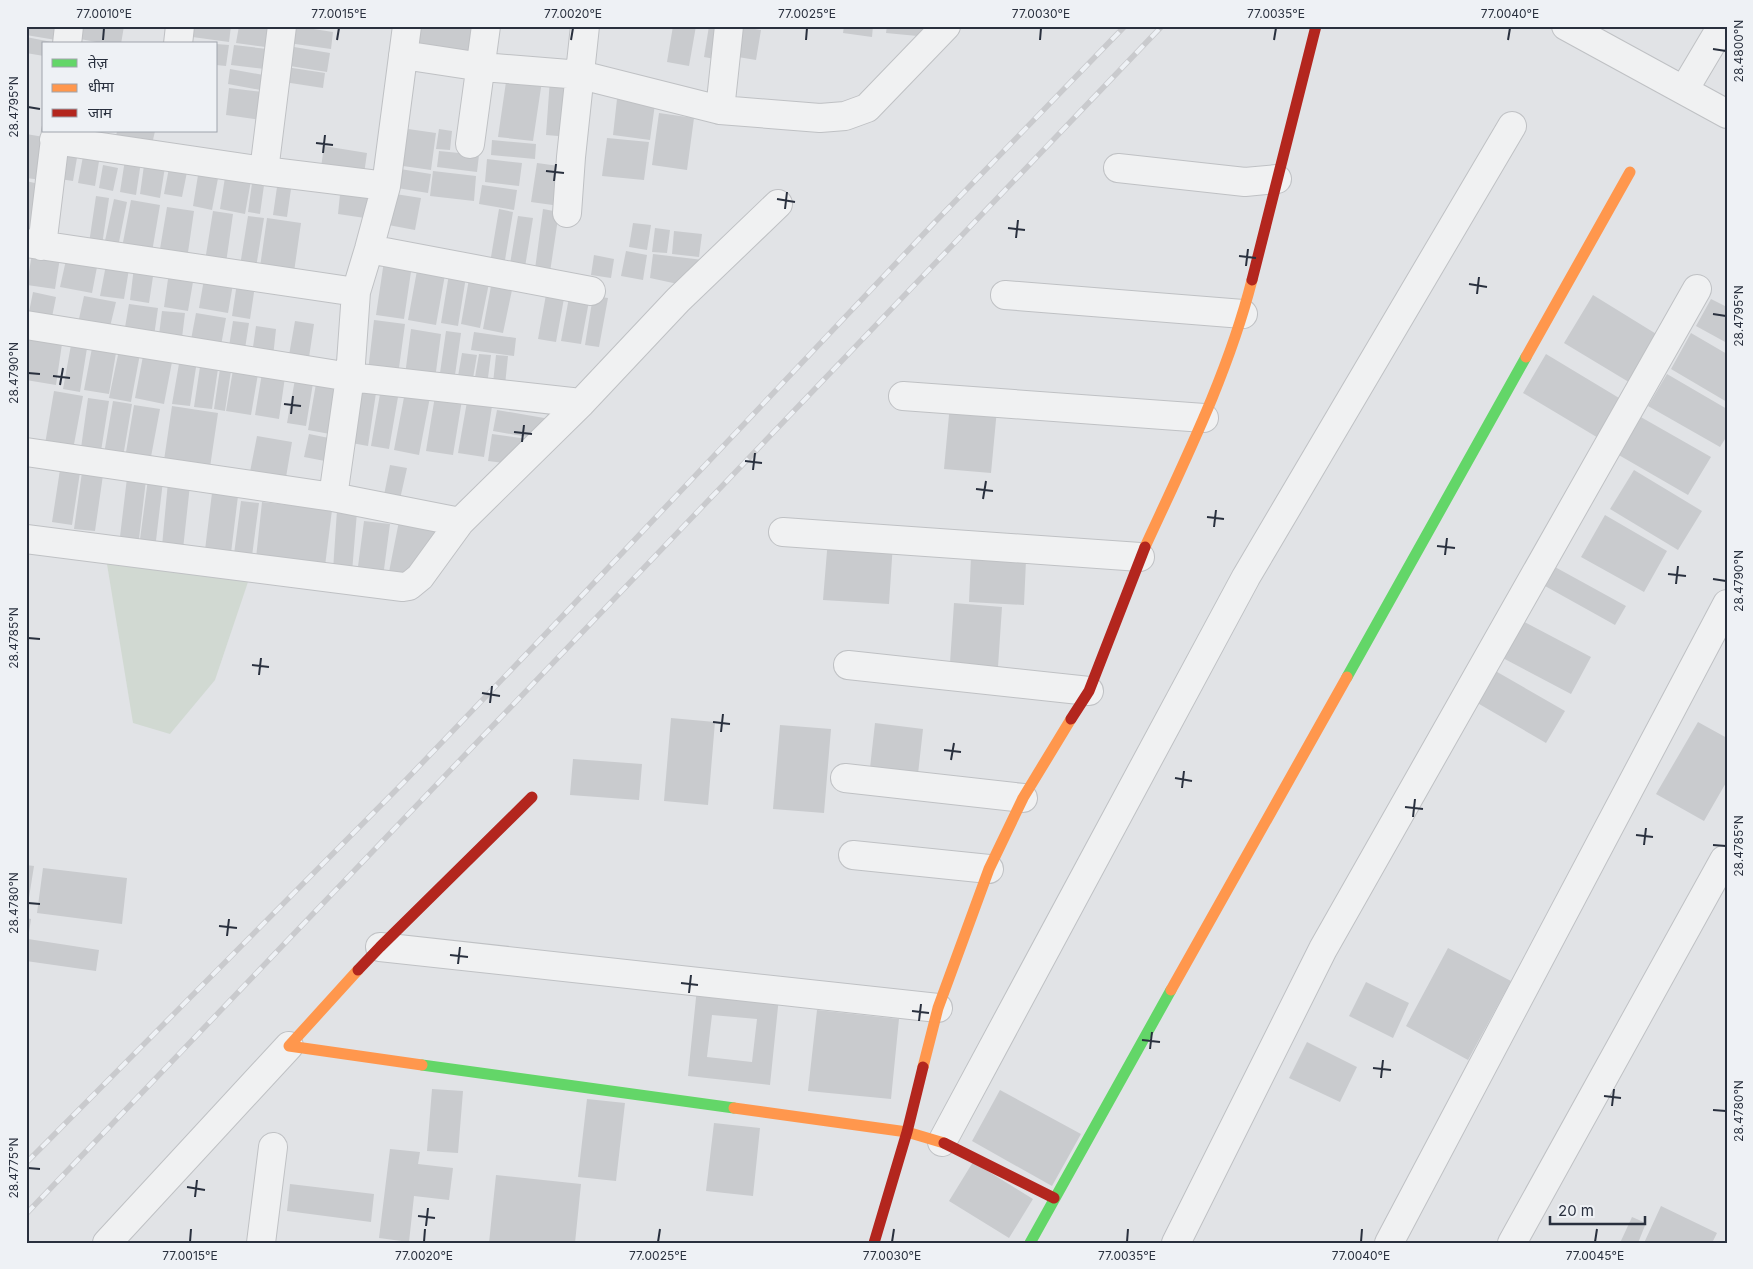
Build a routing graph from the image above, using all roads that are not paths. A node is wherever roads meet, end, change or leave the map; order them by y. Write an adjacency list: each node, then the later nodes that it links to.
1 (69, 26): 12 (street)
2 (180, 26): 13 (street)
3 (282, 26): 25 (street)
4 (408, 26): 14 (street)
5 (486, 26): 15 (street)
6 (585, 26): 16 (street)
7 (729, 26): 18 (street)
8 (946, 26): 18 (street)
9 (1316, 26): 27 (street)
10 (1722, 26): 17 (street)
11 (1569, 27): 17 (street)
12 (67, 42)
13 (178, 42)
14 (403, 56): 15 (street); 28 (street)
15 (482, 67): 16 (street); 23 (street)
16 (581, 75): 18 (street); 30 (street)
17 (1684, 90): 19 (street)
18 (720, 110)
19 (1727, 114)
20 (1512, 126): 62 (street)
21 (55, 136): 22 (street); 31 (street)
22 (163, 143): 25 (street)
23 (470, 144)
24 (1118, 168): 27 (street)
25 (264, 171): 28 (street)
26 (1630, 172): 64 (street)
27 (1277, 179): 37 (street)
28 (386, 186): 32 (street)
29 (778, 204): 41 (street)
30 (567, 213)
31 (34, 244): 35 (street)
32 (370, 249): 34 (street); 35 (street)
33 (1697, 289): 69 (street)
34 (591, 290)
35 (356, 292): 39 (street)
36 (1005, 295): 37 (street)
37 (1243, 314): 42 (street)
38 (26, 325): 39 (street)
39 (350, 377): 41 (street); 44 (street)
40 (903, 396): 42 (street)
41 (581, 403): 45 (street)
42 (1204, 418): 48 (street)
43 (26, 452): 44 (street)
44 (333, 497): 45 (street)
45 (460, 522): 47 (street)
46 (783, 532): 48 (street)
47 (26, 539)
48 (1140, 557): 51 (street)
49 (1727, 604): 70 (street)
50 (848, 665): 51 (street)
51 (1089, 690): 54 (street)
52 (845, 778): 54 (street)
53 (532, 797): 58 (street)
54 (1023, 798): 57 (street)
55 (853, 854): 57 (street)
56 (1724, 860): 71 (street)
57 (989, 869): 59 (street)
58 (380, 946): 59 (street); 60 (street)
59 (938, 1008): 61 (street)
60 (290, 1046): 61 (street); 65 (street)
61 (907, 1132): 62 (street); 67 (street)
62 (942, 1142): 64 (street)
63 (273, 1147): 66 (street)
64 (1054, 1198): 68 (street)
65 (107, 1243)
66 (260, 1243)
67 (874, 1243)
68 (1030, 1243)
69 (1176, 1243)
70 (1389, 1243)
71 (1512, 1243)

